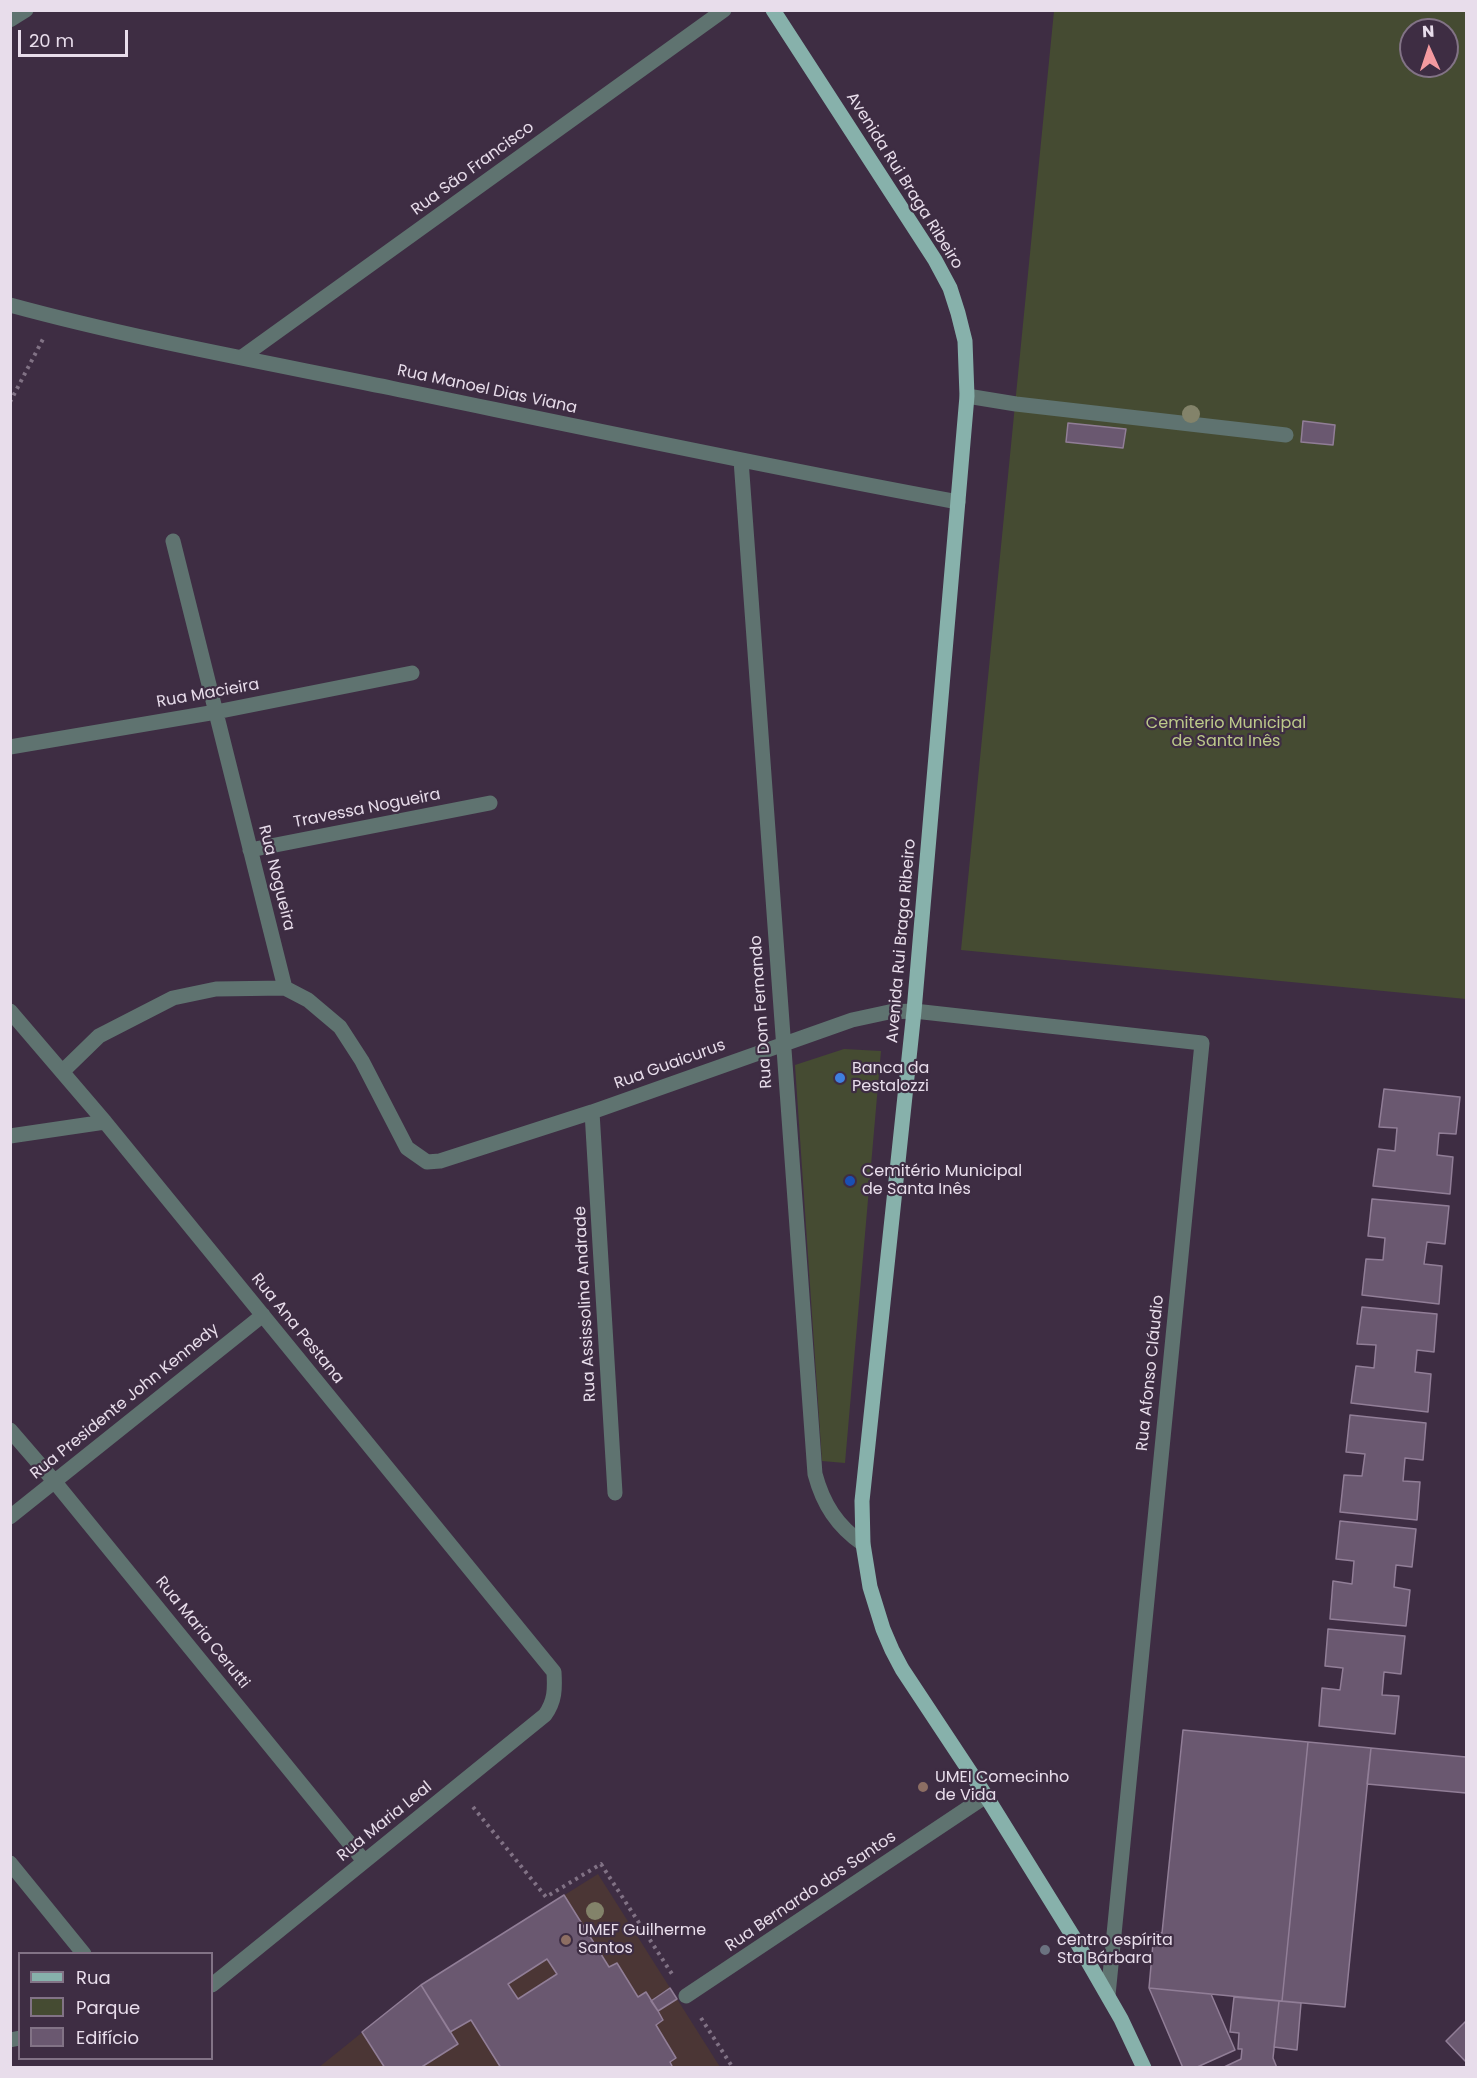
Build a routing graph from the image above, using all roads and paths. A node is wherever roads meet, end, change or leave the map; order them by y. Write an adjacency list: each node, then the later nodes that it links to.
1 (26, 10): 4 (street)
2 (724, 10): 7 (street, Rua São Francisco)
3 (773, 10): 8 (main road, Avenida Rui Braga Ribeiro)
4 (10, 20)
5 (10, 305): 6 (street, Rua Manoel Dias Viana)
6 (54, 317): 7 (street, Rua Manoel Dias Viana); 9 (path)
7 (242, 357): 11 (street, Rua Manoel Dias Viana)
8 (967, 396): 10 (street); 12 (main road, Avenida Rui Braga Ribeiro)
9 (10, 402)
10 (1286, 435)
11 (741, 460): 12 (street, Rua Manoel Dias Viana); 22 (street, Rua Dom Fernando)
12 (958, 502): 21 (main road, Avenida Rui Braga Ribeiro)
13 (173, 541): 15 (street, Rua Nogueira)
14 (412, 673): 15 (street, Rua Macieira)
15 (216, 712): 16 (street, Rua Macieira); 18 (street, Rua Nogueira)
16 (10, 747)
17 (490, 804): 18 (street, Travessa Nogueira)
18 (250, 850): 19 (street, Rua Nogueira)
19 (285, 988): 23 (street); 24 (street, Rua Guaicurus)
20 (10, 1011): 23 (street, Rua Ana Pestana)
21 (914, 1011): 22 (street, Rua Guaicurus); 32 (main road, Avenida Rui Braga Ribeiro); 40 (street, Rua Afonso Cláudio)
22 (783, 1044): 24 (street, Rua Guaicurus); 32 (street, Rua Dom Fernando)
23 (62, 1072): 25 (street, Rua Ana Pestana)
24 (592, 1112): 30 (street, Rua Assissolina Andrade)
25 (105, 1122): 26 (street); 27 (street, Rua Ana Pestana)
26 (10, 1136)
27 (263, 1315): 29 (street, Rua Presidente John Kennedy); 33 (street, Rua Ana Pestana)
28 (10, 1430): 29 (street, Rua Maria Cerutti)
29 (54, 1481): 31 (street, Rua Presidente John Kennedy); 36 (street, Rua Maria Cerutti)
30 (615, 1493)
31 (10, 1516)
32 (863, 1544): 35 (main road, Avenida Rui Braga Ribeiro)
33 (554, 1672): 34 (street, Rua Maria Leal)
34 (457, 1787): 36 (street, Rua Maria Leal); 41 (path)
35 (986, 1796): 40 (main road, Avenida Rui Braga Ribeiro); 41 (street, Rua Bernardo dos Santos)
36 (364, 1861): 39 (street, Rua Maria Leal)
37 (10, 1863): 38 (street)
38 (83, 1952)
39 (213, 1984)
40 (1108, 1995): 43 (main road, Avenida Rui Braga Ribeiro)
41 (686, 1996): 42 (path)
42 (733, 2067)
43 (1144, 2067)

